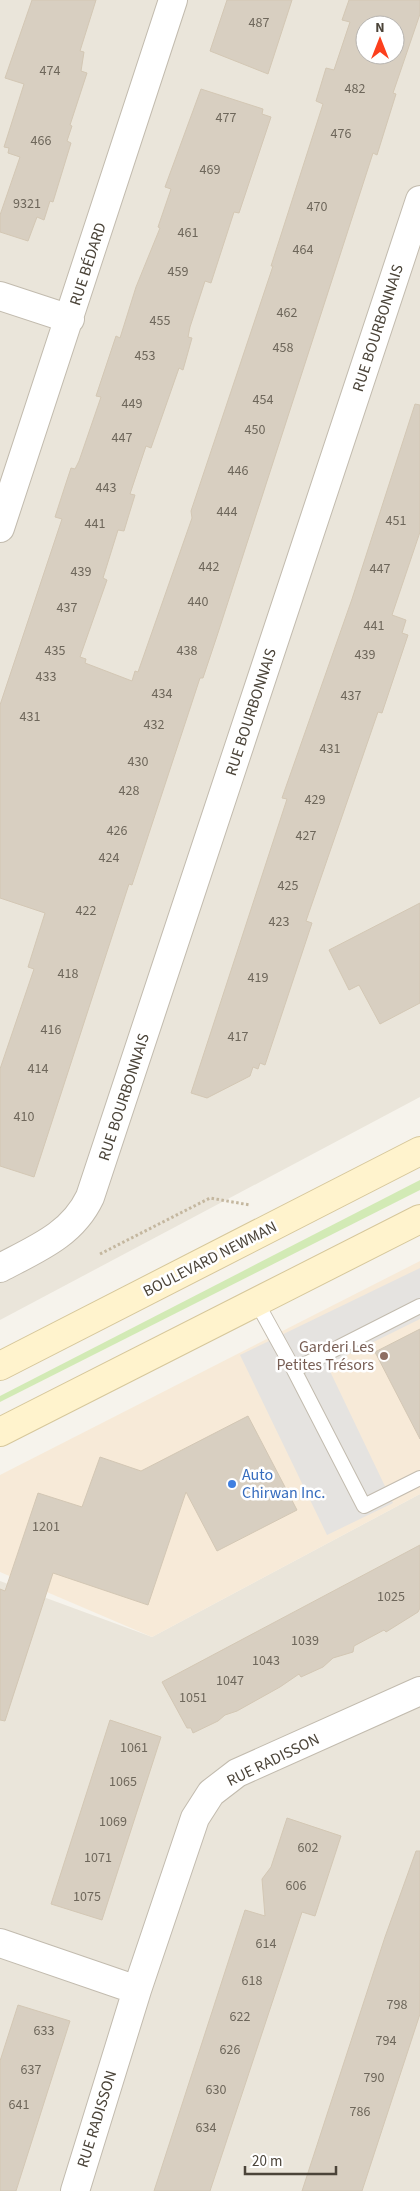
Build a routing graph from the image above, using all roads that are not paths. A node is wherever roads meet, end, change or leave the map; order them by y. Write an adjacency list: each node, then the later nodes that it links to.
1 (173, 0): 4 (street, RUE BÉDARD)
2 (420, 200): 8 (street, RUE BOURBONNAIS)
3 (0, 296): 4 (street)
4 (70, 319): 5 (street, RUE BÉDARD)
5 (0, 528)
6 (420, 1151): 11 (main road, BOULEVARD NEWMAN)
7 (418, 1224): 9 (main road)
8 (0, 1268)
9 (256, 1301): 12 (lane); 13 (main road)
10 (420, 1306): 12 (lane)
11 (0, 1366)
12 (294, 1370): 14 (lane)
13 (0, 1432)
14 (420, 1478)
15 (420, 1692): 17 (street, RUE RADISSON)
16 (0, 1943): 17 (street)
17 (137, 1990): 18 (street, RUE RADISSON)
18 (75, 2191)

